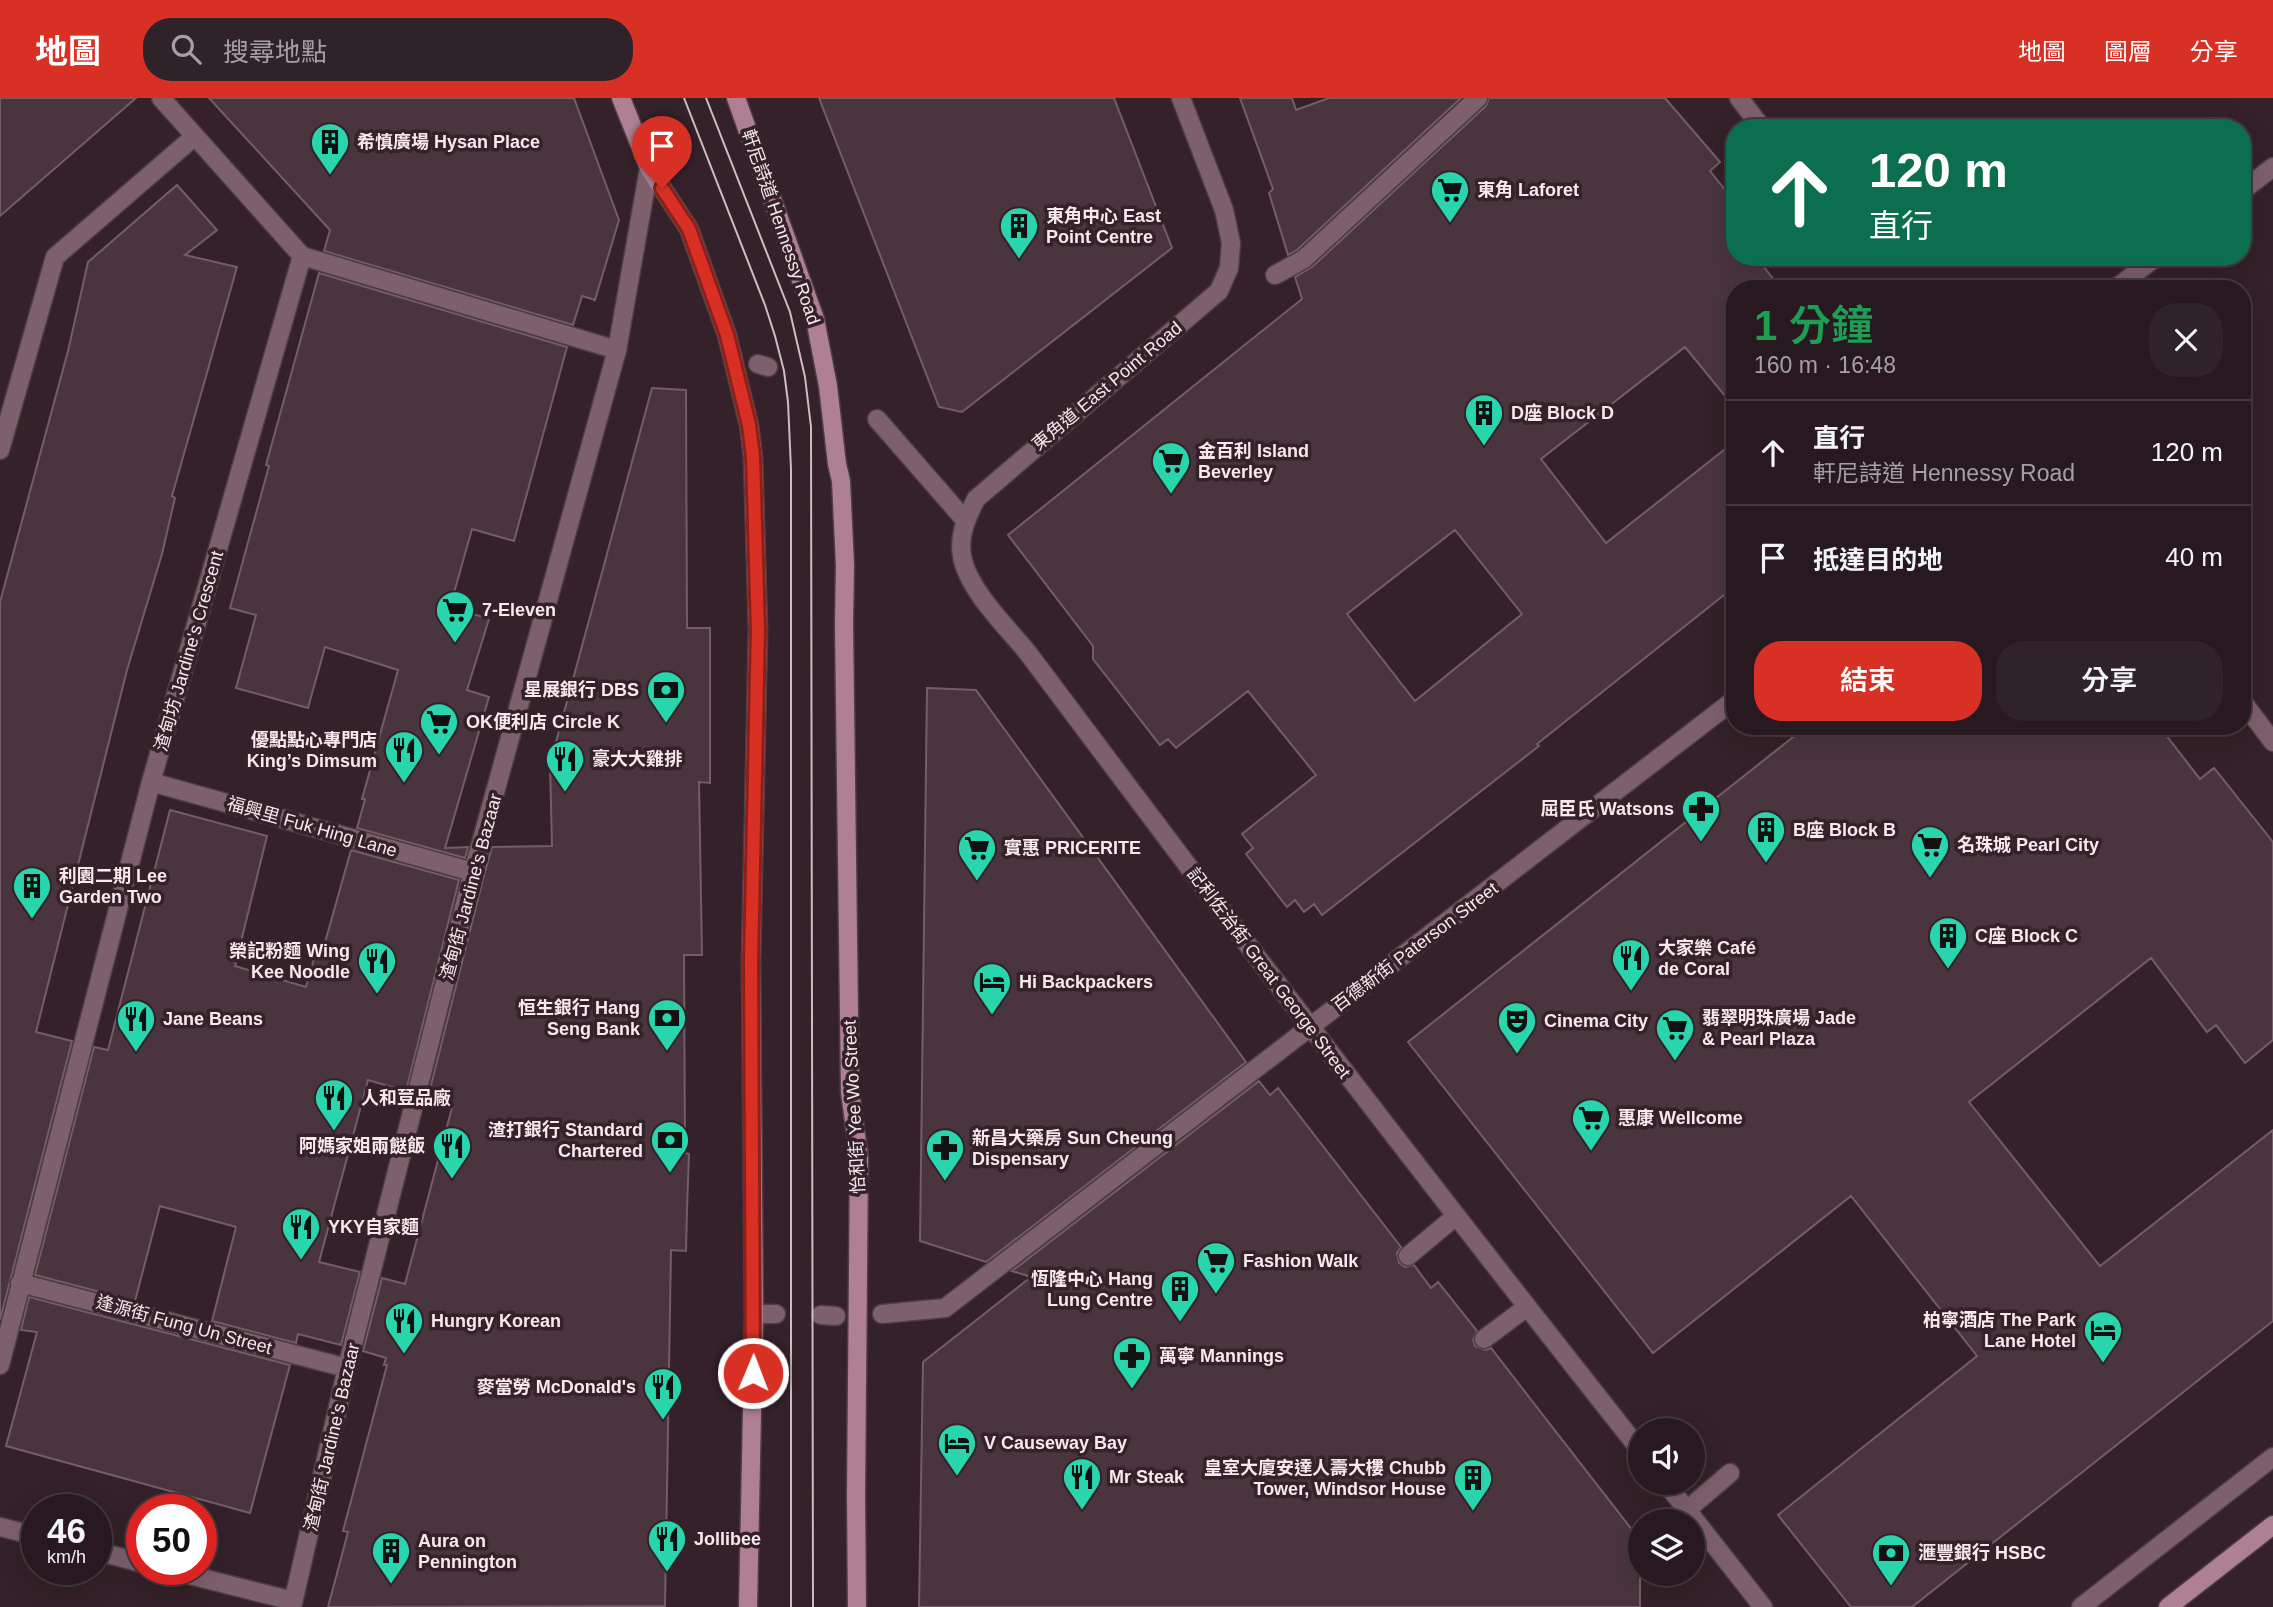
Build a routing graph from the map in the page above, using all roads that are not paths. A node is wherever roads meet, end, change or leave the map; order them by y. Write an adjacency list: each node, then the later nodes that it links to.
1 (161, 98): 8 (street)
2 (621, 98): 10 (main road)
3 (736, 98): 21 (main road, 軒尼詩道 Hennessy Road)
4 (1181, 98): 19 (street, 東角道 East Point Road)
5 (1478, 98): 14 (street)
6 (1739, 98): 7 (street)
7 (1755, 119)
8 (195, 136): 12 (street); 18 (street)
9 (2273, 167): 11 (street)
10 (649, 168): 16 (street, 渣甸街 Jardine's Bazaar); 48 (main road)
11 (2251, 184)
12 (302, 256): 16 (street); 25 (street, 渣甸坊 Jardine's Crescent)
13 (2144, 266): 15 (street)
14 (1275, 275)
15 (2127, 280)
16 (617, 350): 26 (street, 渣甸街 Jardine's Bazaar)
17 (877, 419): 20 (street)
18 (0, 450)
19 (995, 481): 20 (street, 記利佐治街 Great George Street)
20 (965, 520): 27 (street, 記利佐治街 Great George Street)
21 (845, 565): 49 (main road, 怡和街 Yee Wo Street)
22 (1726, 706): 27 (street, 百德新街 Paterson Street)
23 (2251, 713): 24 (street)
24 (2273, 742)
25 (151, 782): 26 (street, 福興里 Fuk Hing Lane); 30 (street, 渣甸坊 Jardine's Crescent)
26 (474, 872): 35 (street, 渣甸街 Jardine's Bazaar)
27 (1310, 1027): 28 (street, 記利佐治街 Great George Street); 32 (street, 百德新街 Paterson Street)
28 (1456, 1216): 29 (street); 31 (street, 記利佐治街 Great George Street)
29 (1408, 1256)
30 (20, 1283): 34 (street, 渣甸坊 Jardine's Crescent); 35 (street, 逢源街 Fung Un Street)
31 (1527, 1307): 33 (street); 36 (street, 記利佐治街 Great George Street)
32 (882, 1314)
33 (1484, 1339)
34 (0, 1364)
35 (347, 1368): 47 (street, 渣甸街 Jardine's Bazaar)
36 (1628, 1435)
37 (2273, 1457): 51 (street)
38 (1730, 1473): 41 (street)
39 (1675, 1495): 40 (street)
40 (1686, 1509)
41 (1688, 1509)
42 (2273, 1525): 52 (main road)
43 (0, 1527): 44 (street)
44 (21, 1532)
45 (1705, 1533): 50 (street)
46 (217, 1583): 47 (street)
47 (292, 1604)
48 (748, 1607)
49 (857, 1607)
50 (1763, 1607)
51 (2081, 1607)
52 (2168, 1607)

